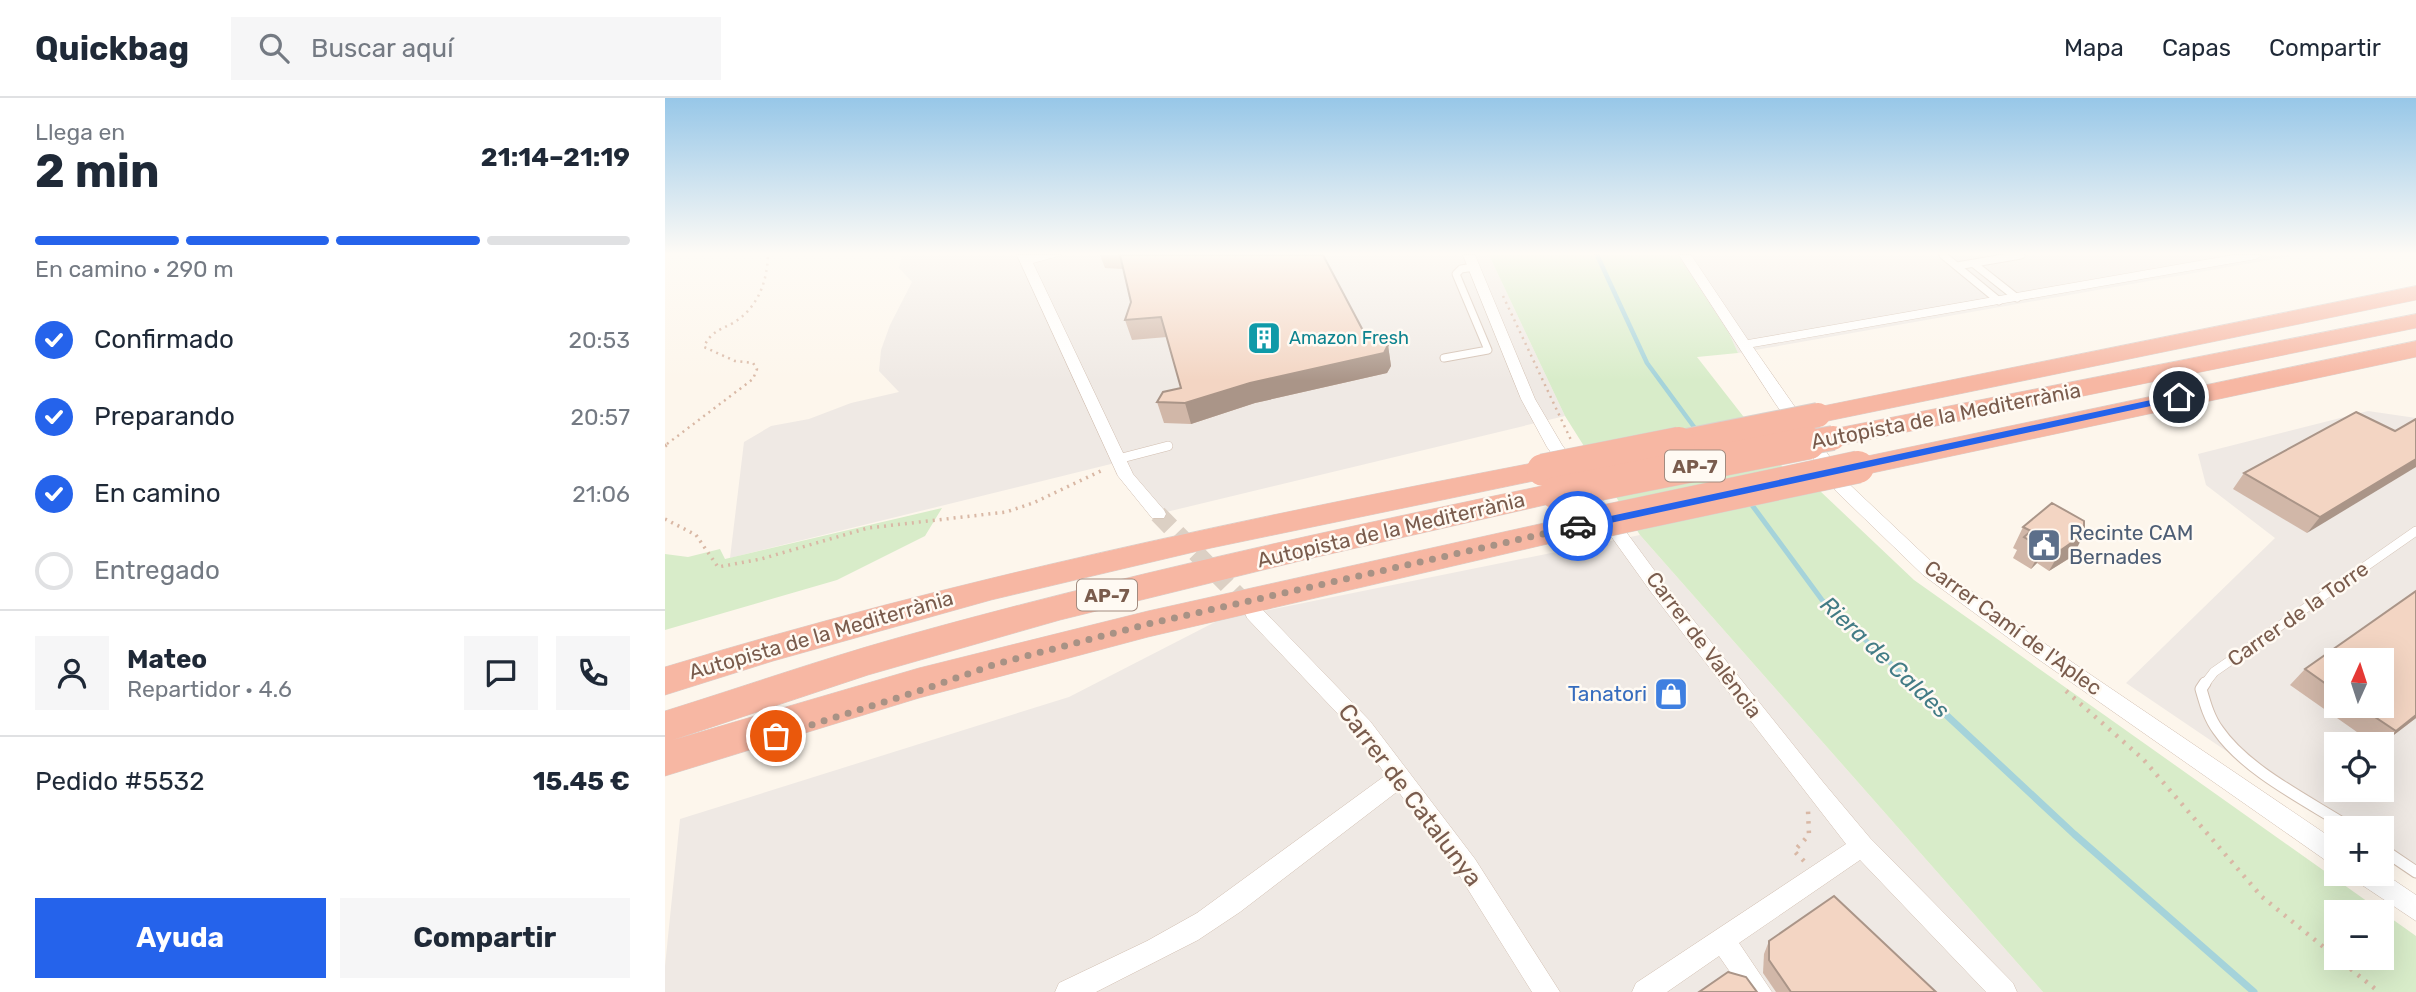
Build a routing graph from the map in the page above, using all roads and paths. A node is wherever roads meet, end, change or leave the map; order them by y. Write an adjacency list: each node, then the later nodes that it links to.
1 (758, 297): 20 (path)
2 (1042, 297): 22 (street)
3 (1466, 297): 15 (lane)
4 (1486, 297): 36 (street, Carrer de València)
5 (1504, 297): 19 (path)
6 (1712, 297): 13 (street, Carrer Camí de l'Aplec)
7 (1994, 297): 11 (lane)
8 (2024, 297): 10 (street)
9 (2370, 297): 18 (highway, Autopista de la Mediterrània / AP-7)
10 (2017, 298): 11 (street)
11 (1999, 301): 13 (street)
12 (2416, 321): 18 (highway, Autopista de la Mediterrània / AP-7)
13 (1743, 345): 37 (street, Carrer Camí de l'Aplec)
14 (2416, 349): 17 (highway)
15 (1444, 358)
16 (2416, 365): 17 (highway)
17 (2314, 368): 28 (highway, bridge)
18 (1826, 427): 23 (highway, Autopista de la Mediterrània / AP-7, bridge)
19 (1573, 444)
20 (665, 446)
21 (1168, 446): 22 (lane)
22 (1119, 461): 24 (street); 25 (path)
23 (1549, 482): 29 (highway, Autopista de la Mediterrània / AP-7); 31 (highway, Autopista de la Mediterrània / AP-7)
24 (1159, 514)
25 (665, 519)
26 (2416, 531): 35 (lane, Carrer de la Torre)
27 (1254, 612): 34 (street, Carrer de Catalunya)
28 (996, 664): 32 (highway); 33 (highway)
29 (665, 681)
30 (2064, 688): 48 (path)
31 (665, 727)
32 (665, 759)
33 (665, 773)
34 (1400, 778): 43 (street); 44 (street, Carrer de Catalunya)
35 (2332, 816)
36 (1862, 846): 42 (street); 47 (street, Carrer de València)
37 (2324, 846)
38 (2394, 857): 39 (lane)
39 (2416, 872)
40 (2383, 886): 41 (street)
41 (2416, 909)
42 (1722, 939): 45 (street); 46 (street)
43 (1068, 992)
44 (1547, 992)
45 (1645, 992)
46 (1759, 992)
47 (2004, 992)
48 (2379, 992)

